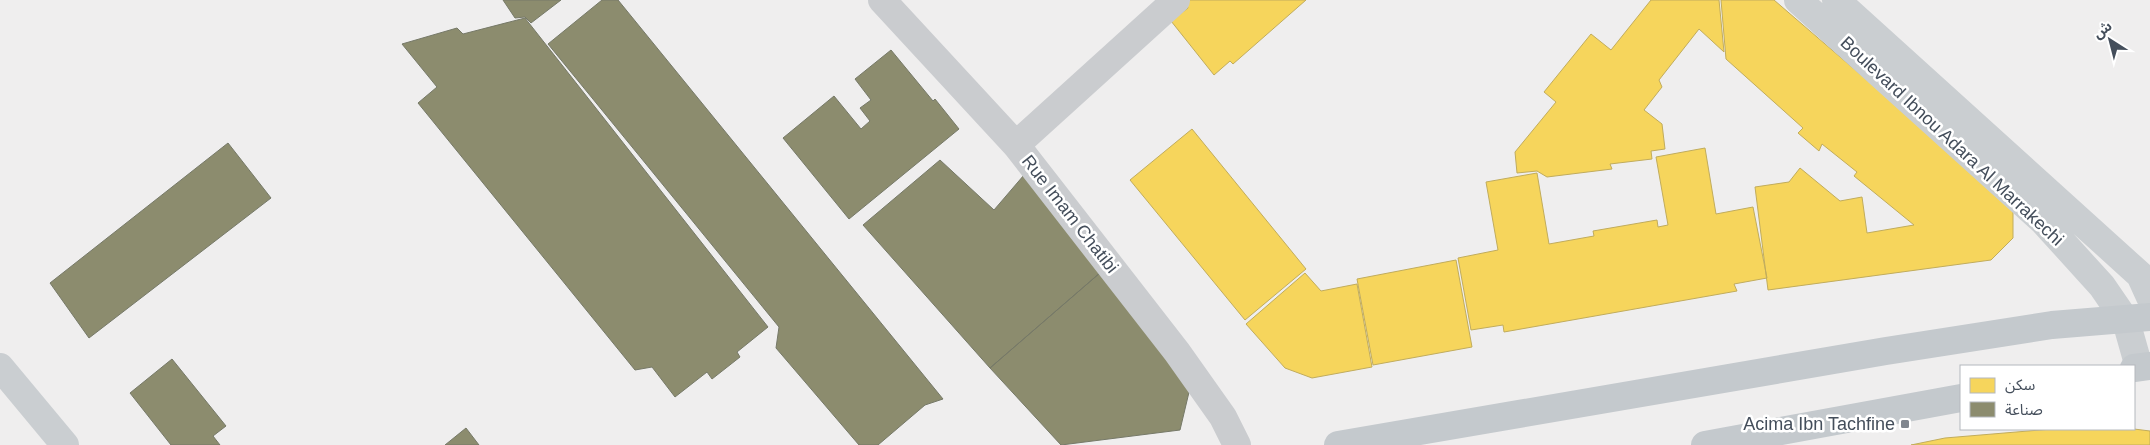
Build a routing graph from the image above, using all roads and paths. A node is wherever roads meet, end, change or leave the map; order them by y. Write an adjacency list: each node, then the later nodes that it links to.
1 (882, 0): 5 (street, Rue Imam Chatibi)
2 (1176, 0): 5 (street)
3 (1798, 0): 7 (main road, Boulevard Ibnou Adara Al Marrakechi)
4 (1836, 0): 6 (main road, Boulevard Ibnou Adara Al Marrakechi)
5 (1016, 145): 12 (street, Rue Imam Chatibi)
6 (2150, 297)
7 (2138, 319): 8 (main road, Boulevard Ibnou Adara Al Marrakechi); 13 (main road)
8 (2141, 367)
9 (0, 368): 11 (main road)
10 (1960, 398): 14 (main road)
11 (66, 445)
12 (1237, 445)
13 (1338, 445)
14 (1705, 445)

